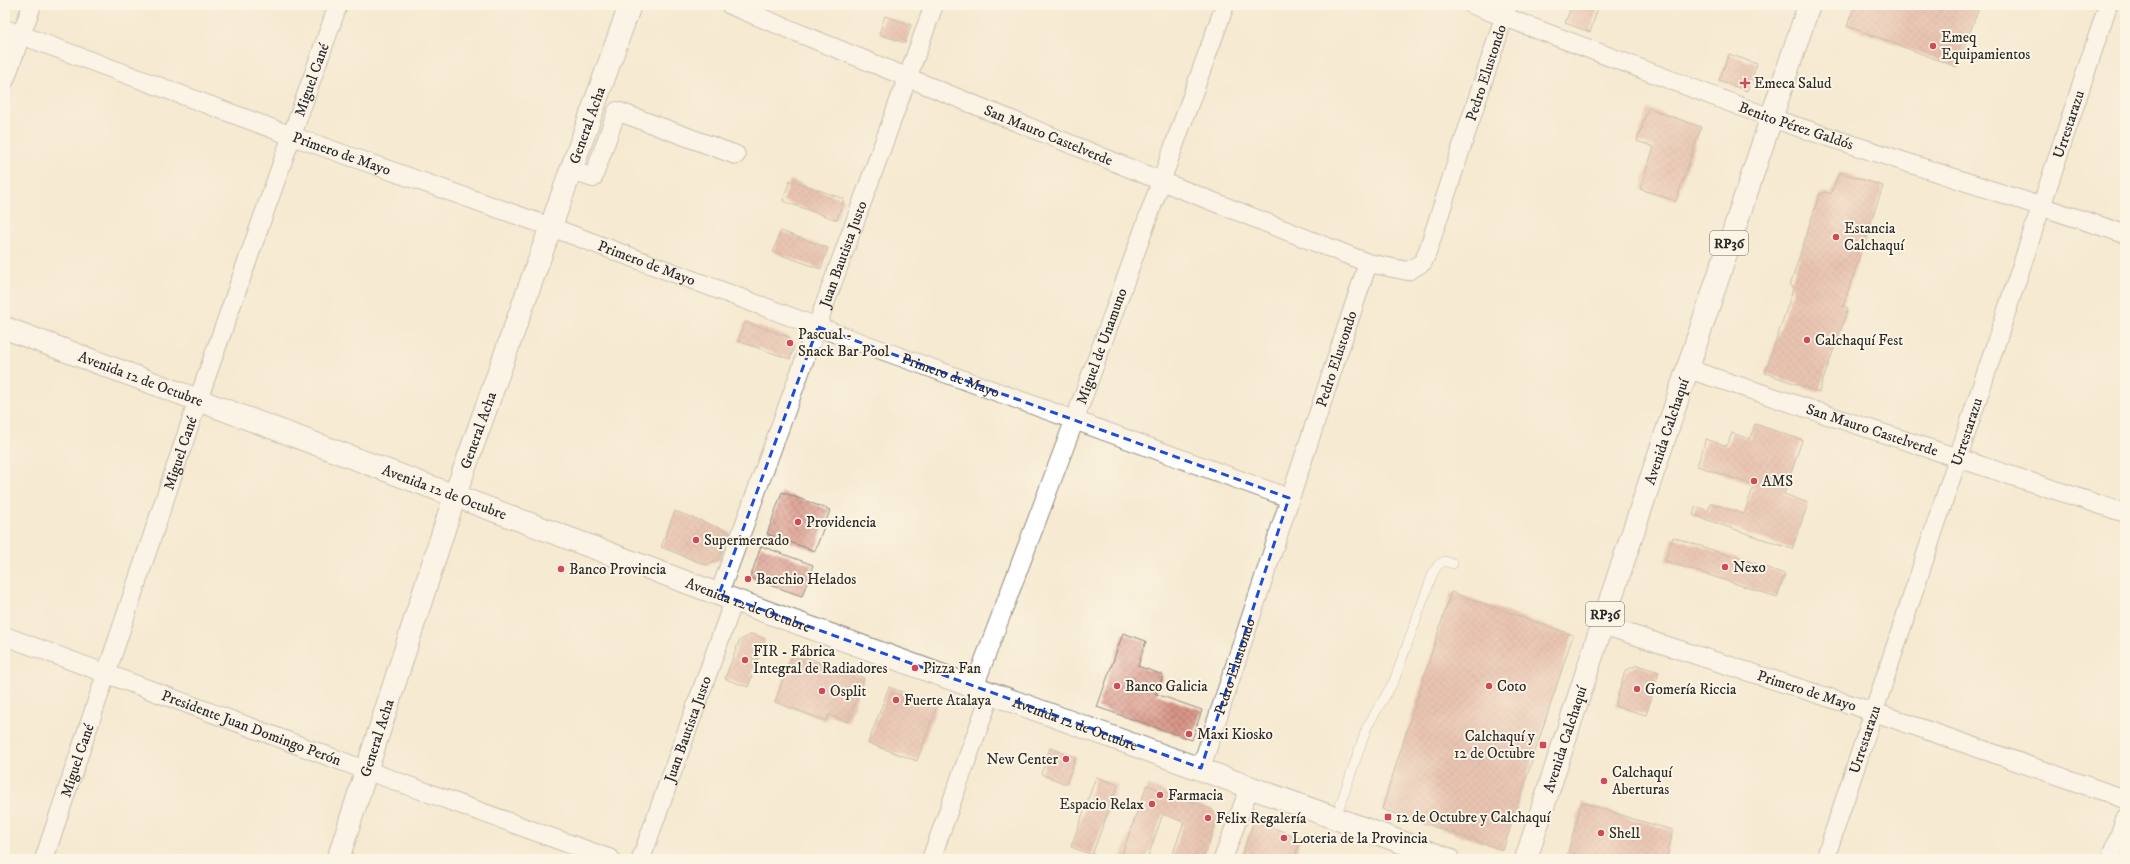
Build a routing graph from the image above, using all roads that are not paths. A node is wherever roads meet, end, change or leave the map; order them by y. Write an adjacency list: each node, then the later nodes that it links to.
1 (32, 5): 11 (street)
2 (338, 5): 15 (street, Miguel Cané)
3 (630, 5): 17 (main road, General Acha)
4 (730, 5): 12 (street, San Mauro Castelverde)
5 (934, 5): 12 (street, Juan Bautista Justo)
6 (1224, 5): 18 (street, Miguel de Unamuno)
7 (1473, 5): 10 (street, Benito Pérez Galdós)
8 (1809, 5): 14 (main road, Avenida Calchaquí / RP36)
9 (2108, 5): 19 (street, Urrestarazu)
10 (1506, 11): 14 (street, Benito Pérez Galdós); 22 (street, Pedro Elustondo)
11 (13, 32): 13 (street); 15 (street, Primero de Mayo)
12 (907, 78): 18 (street, San Mauro Castelverde); 23 (street, Juan Bautista Justo)
13 (5, 80)
14 (1770, 118): 19 (street, Benito Pérez Galdós); 25 (main road, Avenida Calchaquí / RP36)
15 (292, 136): 20 (street, Primero de Mayo); 26 (street, Miguel Cané)
16 (736, 155): 17 (street)
17 (571, 170): 20 (main road, General Acha)
18 (1161, 181): 22 (street, San Mauro Castelverde); 27 (street, Miguel de Unamuno)
19 (2042, 207): 21 (street, Benito Pérez Galdós); 28 (street, Urrestarazu)
20 (551, 227): 23 (street, Primero de Mayo); 29 (main road, General Acha)
21 (2125, 234)
22 (1368, 263): 30 (street, Pedro Elustondo)
23 (818, 327): 27 (street, Primero de Mayo); 33 (street, Juan Bautista Justo)
24 (5, 328): 26 (main road, Avenida 12 de Octubre)
25 (1688, 369): 28 (street, San Mauro Castelverde); 34 (main road, Avenida Calchaquí / RP36)
26 (198, 400): 29 (main road, Avenida 12 de Octubre); 36 (street, Miguel Cané)
27 (1075, 419): 30 (street, Primero de Mayo); 37 (street, Miguel de Unamuno)
28 (1958, 459): 31 (street, San Mauro Castelverde); 38 (street, Urrestarazu)
29 (455, 495): 33 (main road, Avenida 12 de Octubre); 40 (main road, General Acha)
30 (1289, 498): 39 (street, Pedro Elustondo)
31 (2125, 513)
32 (1453, 564): 43 (lane)
33 (727, 597): 37 (main road, Avenida 12 de Octubre); 48 (street, Juan Bautista Justo)
34 (1602, 625): 38 (street, Primero de Mayo); 52 (main road, Avenida Calchaquí / RP36)
35 (5, 636): 36 (street, Presidente Juan Domingo Perón)
36 (106, 675): 40 (street, Presidente Juan Domingo Perón); 45 (street, Miguel Cané)
37 (983, 690): 39 (main road, Avenida 12 de Octubre); 49 (street, Miguel de Unamuno)
38 (1874, 712): 42 (street, Primero de Mayo); 53 (street, Urrestarazu)
39 (1201, 768): 41 (main road, Avenida 12 de Octubre)
40 (368, 771): 46 (main road, General Acha); 47 (street, Presidente Juan Domingo Perón)
41 (1250, 786): 43 (main road, Avenida 12 de Octubre); 50 (street)
42 (2125, 799)
43 (1336, 817): 51 (main road, Avenida 12 de Octubre)
44 (2125, 819): 54 (street)
45 (44, 859)
46 (338, 859)
47 (611, 859)
48 (641, 859)
49 (931, 859)
50 (1223, 859)
51 (1448, 859)
52 (1526, 859)
53 (1825, 859)
54 (2111, 859)

